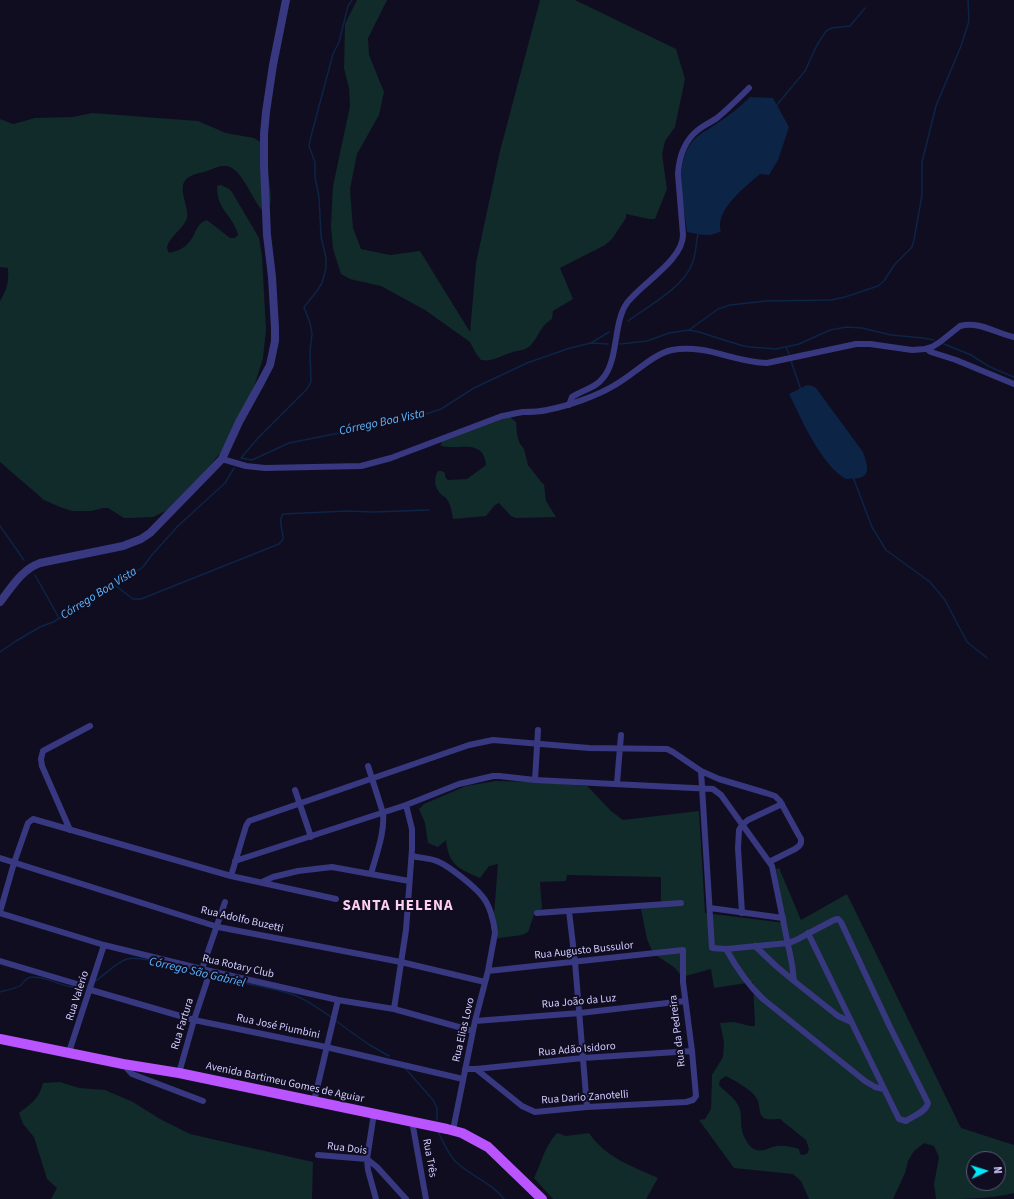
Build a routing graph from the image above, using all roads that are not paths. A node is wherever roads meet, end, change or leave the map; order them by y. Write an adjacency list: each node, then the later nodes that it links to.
1 (286, 0): 7 (street)
2 (749, 88): 6 (street)
3 (1014, 337): 4 (street)
4 (927, 349): 5 (street); 6 (street)
5 (1014, 384)
6 (569, 405): 7 (street)
7 (222, 459): 8 (street)
8 (0, 601)
9 (90, 726): 28 (street)
10 (538, 730): 12 (street)
11 (621, 735): 13 (street)
12 (537, 744): 13 (street); 17 (street); 18 (street)
13 (620, 749): 15 (street); 19 (street)
14 (368, 766): 17 (street)
15 (701, 771): 16 (street); 20 (street)
16 (714, 777): 21 (street); 24 (street)
17 (372, 779): 23 (street); 26 (street)
18 (535, 780): 19 (street); 25 (street)
19 (617, 783): 20 (street)
20 (702, 788): 21 (street); 42 (street)
21 (713, 789): 27 (street)
22 (295, 790): 23 (street)
23 (300, 804): 29 (street); 32 (street)
24 (782, 804): 27 (street); 34 (street)
25 (406, 805): 26 (street); 30 (street)
26 (383, 813): 29 (street); 35 (street)
27 (742, 825): 34 (street); 46 (street)
28 (70, 830): 33 (street); 36 (street)
29 (311, 837): 32 (street)
30 (412, 856): 37 (street); 59 (street, Rua Elias Lovo)
31 (0, 858): 33 (street, Rua Adolfo Buzetti)
32 (235, 861): 36 (street)
33 (14, 862): 44 (street); 48 (street, Rua Adolfo Buzetti)
34 (769, 862): 47 (street)
35 (371, 874): 37 (street); 38 (street)
36 (231, 876): 38 (street)
37 (409, 880): 56 (street)
38 (262, 882): 39 (street)
39 (336, 899)
40 (225, 902): 48 (street)
41 (681, 903): 43 (street)
42 (710, 908): 46 (street); 53 (street)
43 (569, 910): 45 (street); 57 (street)
44 (0, 913): 51 (street, Rua Rotary Club)
45 (537, 913)
46 (742, 913): 47 (street)
47 (783, 918): 50 (street)
48 (218, 927): 56 (street, Rua Adolfo Buzetti); 58 (street)
49 (808, 934): 50 (street); 71 (street); 83 (street)
50 (788, 943): 52 (street); 61 (street)
51 (104, 945): 58 (street, Rua Rotary Club); 64 (street, Rua Valerio)
52 (755, 946): 53 (street); 61 (street)
53 (726, 948): 83 (street)
54 (683, 950): 57 (street, Rua Augusto Bussulor); 66 (street, Rua da Pedreira)
55 (0, 961): 63 (street)
56 (401, 962): 62 (street, Rua Adolfo Buzetti); 67 (street)
57 (575, 962): 59 (street, Rua Augusto Bussulor); 68 (street)
58 (202, 969): 65 (street, Rua Rotary Club)
59 (488, 971): 62 (street, Rua Elias Lovo)
60 (207, 981): 69 (street, Rua Fartura)
61 (794, 981): 71 (street)
62 (485, 982): 70 (street, Rua Elias Lovo)
63 (77, 984)
64 (92, 986): 69 (street, Rua José Piumbini); 75 (street, Rua Valerio)
65 (338, 1000): 67 (street, Rua Rotary Club); 74 (street)
66 (685, 1001): 68 (street, Rua João da Luz); 76 (street, Rua da Pedreira)
67 (394, 1009): 72 (street, Rua Rotary Club)
68 (580, 1013): 70 (street, Rua João da Luz); 77 (street)
69 (194, 1020): 74 (street, Rua José Piumbini); 81 (street, Rua Fartura)
70 (475, 1021): 72 (street, Rua Elias Lovo)
71 (851, 1022): 83 (street)
72 (473, 1031): 79 (street, Rua Elias Lovo)
73 (0, 1039): 75 (main road, Avenida Bartimeu Gomes de Aguiar)
74 (326, 1048): 82 (street, Rua José Piumbini); 85 (street)
75 (69, 1052): 78 (main road, Avenida Bartimeu Gomes de Aguiar)
76 (692, 1052): 77 (street, Rua Adão Isidoro); 86 (street, Rua da Pedreira)
77 (583, 1058): 80 (street, Rua Adão Isidoro); 87 (street)
78 (123, 1064): 81 (main road, Avenida Bartimeu Gomes de Aguiar); 84 (street)
79 (465, 1068): 80 (street, Rua Adão Isidoro); 82 (street, Rua Elias Lovo)
80 (476, 1070): 87 (street, Rua Dario Zanotelli)
81 (179, 1073): 85 (main road, Avenida Bartimeu Gomes de Aguiar)
82 (462, 1078): 90 (street, Rua Elias Lovo)
83 (884, 1089)
84 (203, 1101)
85 (314, 1101): 88 (main road, Avenida Bartimeu Gomes de Aguiar)
86 (686, 1102): 87 (street, Rua Dario Zanotelli)
87 (587, 1107)
88 (374, 1113): 89 (main road, Avenida Bartimeu Gomes de Aguiar); 92 (street)
89 (412, 1121): 90 (main road, Avenida Bartimeu Gomes de Aguiar); 95 (street, Rua Três)
90 (446, 1129): 96 (main road, Avenida Bartimeu Gomes de Aguiar)
91 (318, 1155): 92 (street, Rua Dois)
92 (367, 1159): 93 (street); 94 (street, Rua Dois)
93 (374, 1198)
94 (406, 1199)
95 (426, 1199)
96 (542, 1199)

